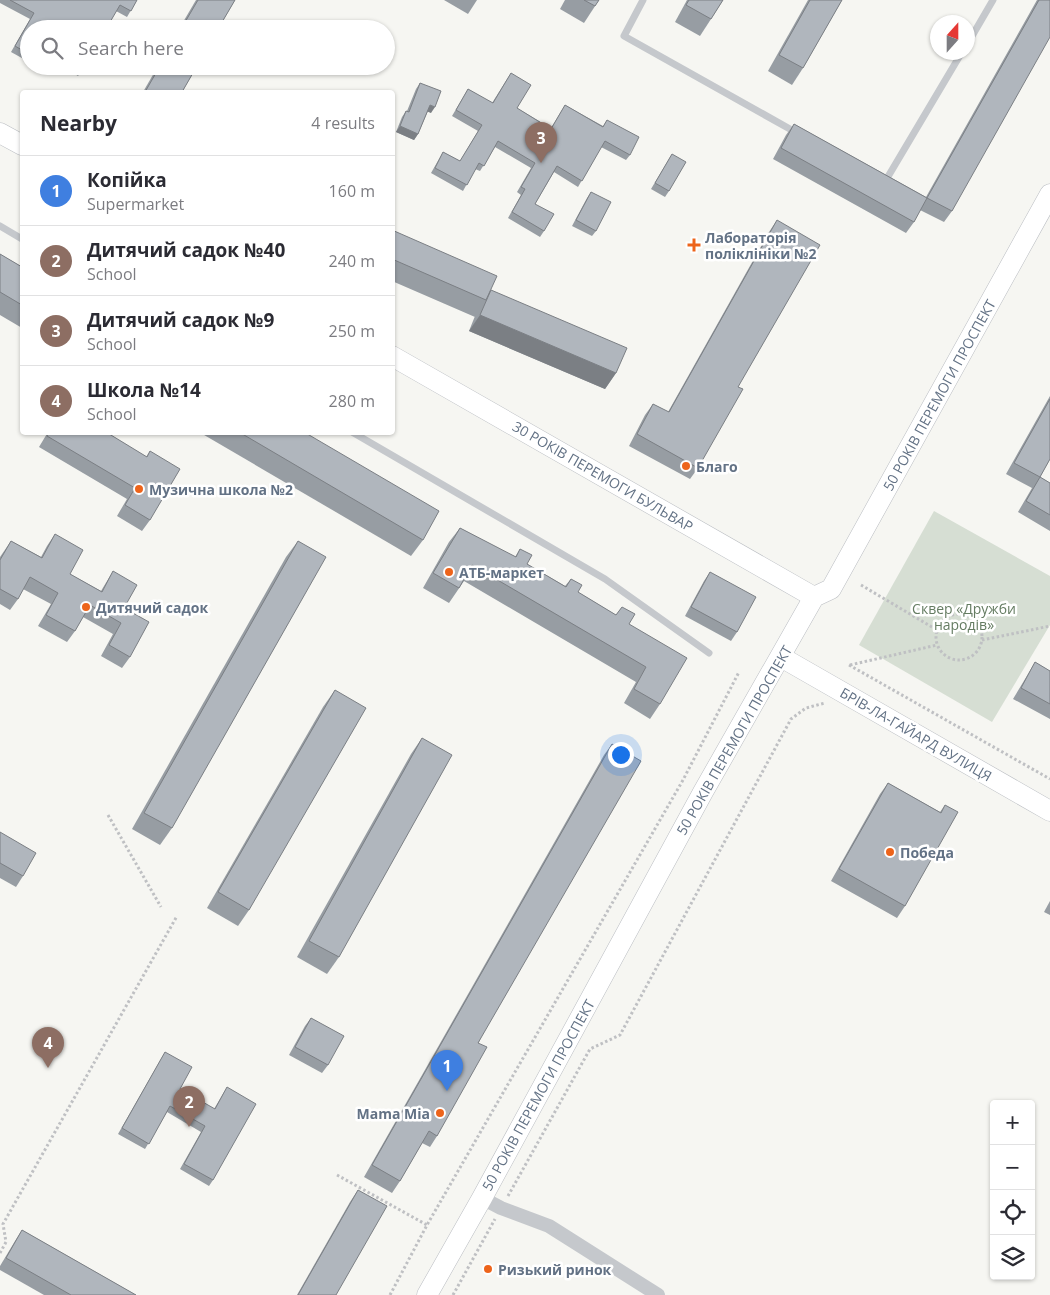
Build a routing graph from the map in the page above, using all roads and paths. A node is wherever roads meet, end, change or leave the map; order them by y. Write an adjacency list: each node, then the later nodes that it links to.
1 (643, 0): 6 (lane)
2 (994, 0): 3 (lane)
3 (975, 31)
4 (957, 60): 8 (lane)
5 (0, 133): 7 (main road)
6 (802, 136)
7 (20, 144)
8 (878, 175)
9 (1050, 194): 15 (main road, 50 РОКІВ ПЕРЕМОГИ ПРОСПЕКТ)
10 (0, 226): 11 (lane)
11 (20, 238)
12 (395, 358): 15 (main road, 30 РОКІВ ПЕРЕМОГИ БУЛЬВАР)
13 (357, 435): 20 (lane)
14 (861, 585): 17 (path)
15 (814, 597): 21 (main road, 50 РОКІВ ПЕРЕМОГИ ПРОСПЕКТ)
16 (1050, 626): 18 (path)
17 (937, 630): 18 (path); 19 (path)
18 (982, 640): 19 (path)
19 (937, 646): 24 (path)
20 (709, 653)
21 (781, 657): 25 (main road, БРІВ-ЛА-ГАЙАРД ВУЛИЦЯ); 30 (main road, 50 РОКІВ ПЕРЕМОГИ ПРОСПЕКТ)
22 (739, 672): 32 (path)
23 (828, 702): 31 (path)
24 (1050, 779)
25 (1050, 811)
26 (108, 815): 27 (path)
27 (161, 907)
28 (176, 916): 33 (path)
29 (337, 1175): 32 (path)
30 (482, 1198): 31 (street); 35 (main road, 50 РОКІВ ПЕРЕМОГИ ПРОСПЕКТ)
31 (501, 1208): 36 (path); 37 (street)
32 (427, 1225): 34 (path)
33 (0, 1253)
34 (390, 1295)
35 (427, 1295)
36 (453, 1295)
37 (658, 1295)

